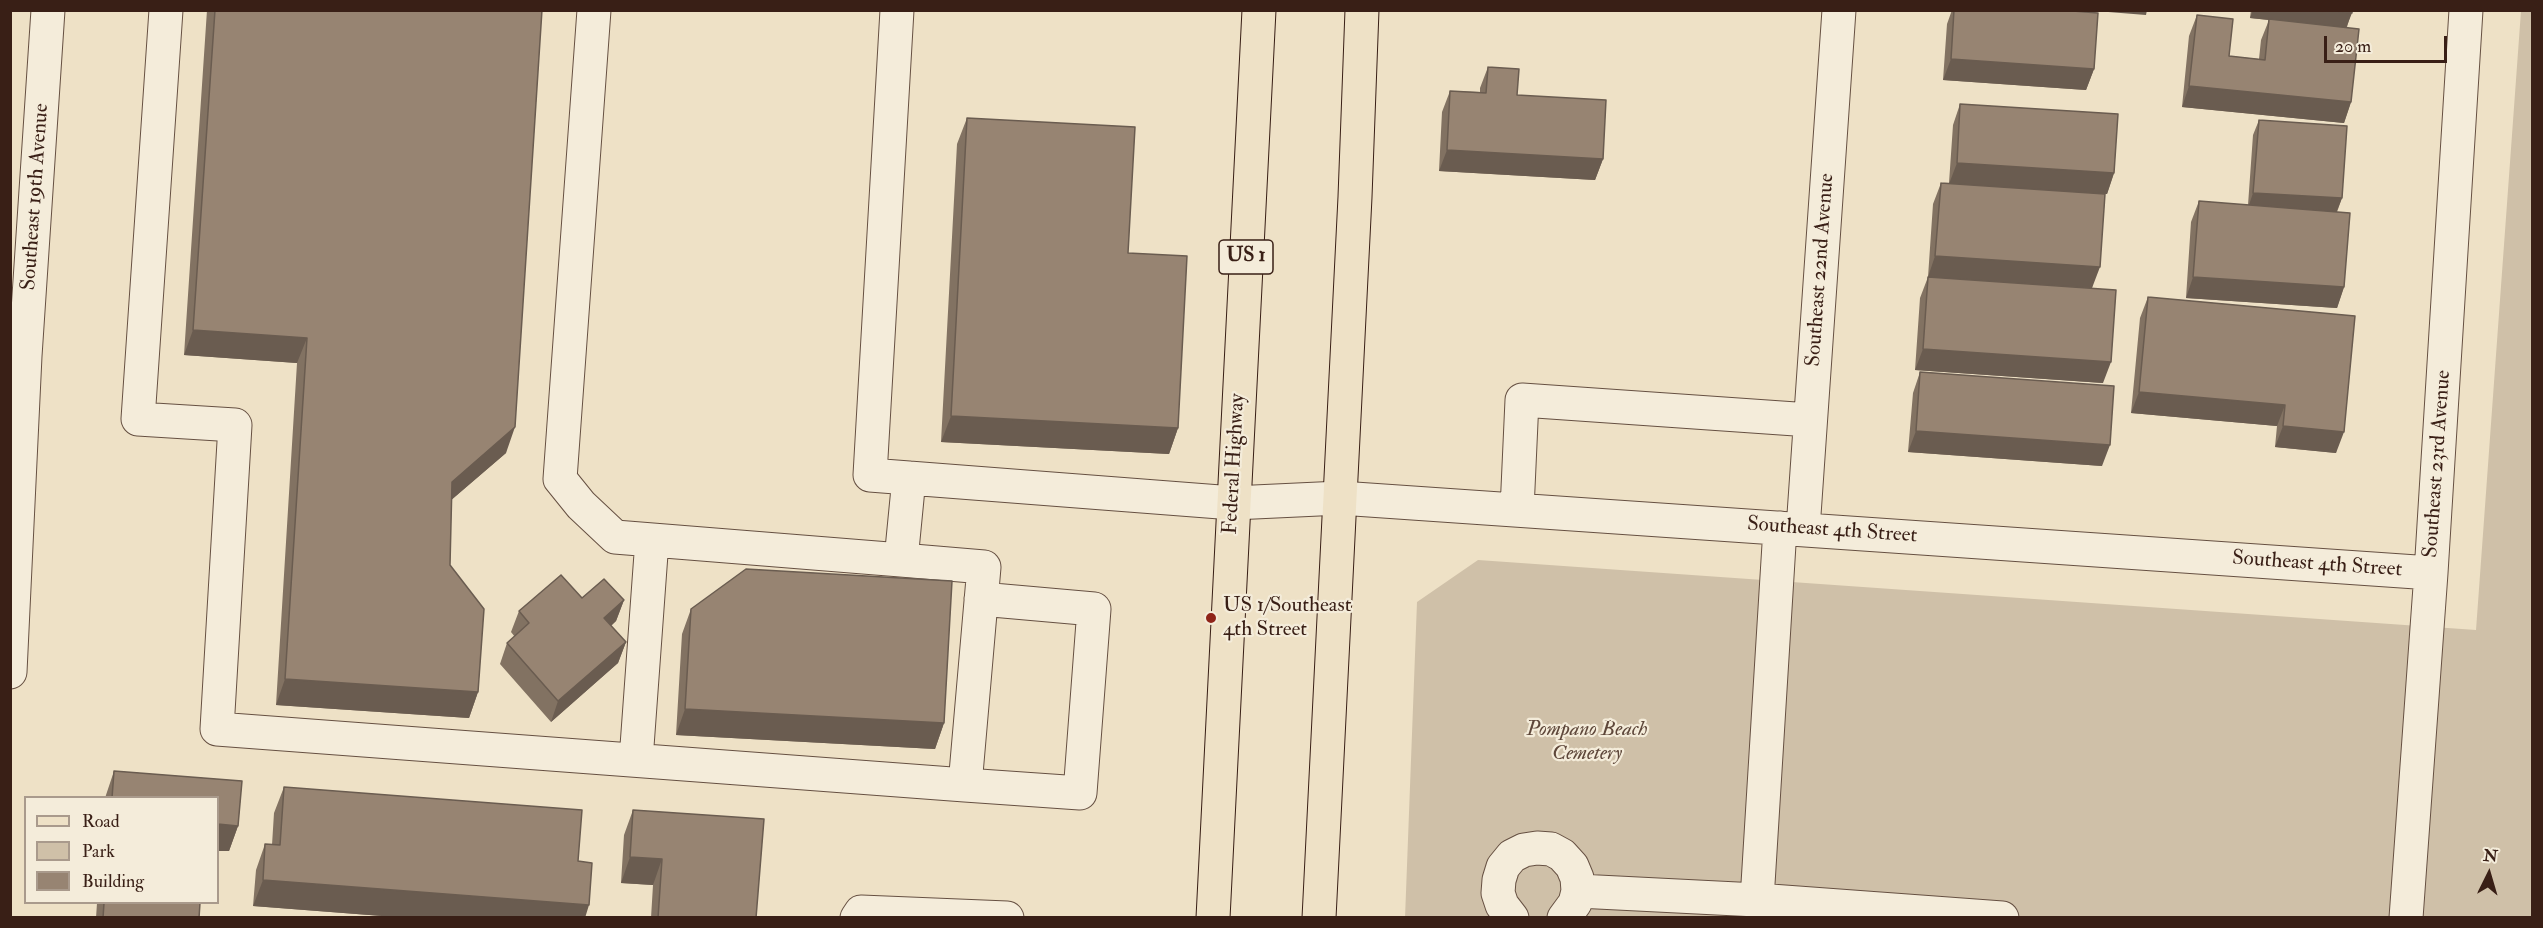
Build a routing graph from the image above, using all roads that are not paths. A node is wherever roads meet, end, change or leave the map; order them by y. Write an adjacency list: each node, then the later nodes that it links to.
1 (48, 10): 9 (street, Southeast 19th Avenue)
2 (166, 10): 21 (street)
3 (594, 10): 16 (street)
4 (897, 10): 11 (street, Southeast 4th Street)
5 (1259, 10): 13 (main road, Federal Highway / US 1)
6 (1362, 10): 12 (main road)
7 (1839, 10): 10 (street, Southeast 22nd Avenue)
8 (2466, 10): 18 (street, Southeast 23rd Avenue)
9 (18, 355): 20 (street, Southeast 19th Avenue)
10 (1810, 420): 14 (street); 15 (street, Southeast 22nd Avenue)
11 (909, 478): 13 (street, Southeast 4th Street); 17 (street)
12 (1340, 498): 13 (street, Southeast 4th Street); 14 (street, Southeast 4th Street); 28 (main road)
13 (1233, 503): 27 (main road, Federal Highway / US 1)
14 (1517, 510): 15 (street, Southeast 4th Street)
15 (1791, 529): 18 (street, Southeast 4th Street); 23 (street, Southeast 22nd Avenue)
16 (652, 540): 17 (street); 21 (street)
17 (901, 560): 19 (street)
18 (2431, 573): 31 (street, Southeast 23rd Avenue)
19 (981, 599): 22 (street); 22 (street)
20 (10, 672)
21 (636, 760): 22 (street)
22 (966, 785)
23 (1757, 900): 24 (street); 30 (street)
24 (1571, 904): 29 (street)
25 (857, 918): 26 (street)
26 (1007, 918)
27 (1214, 918)
28 (1319, 918)
29 (1512, 918)
30 (2002, 918)
31 (2406, 918)

